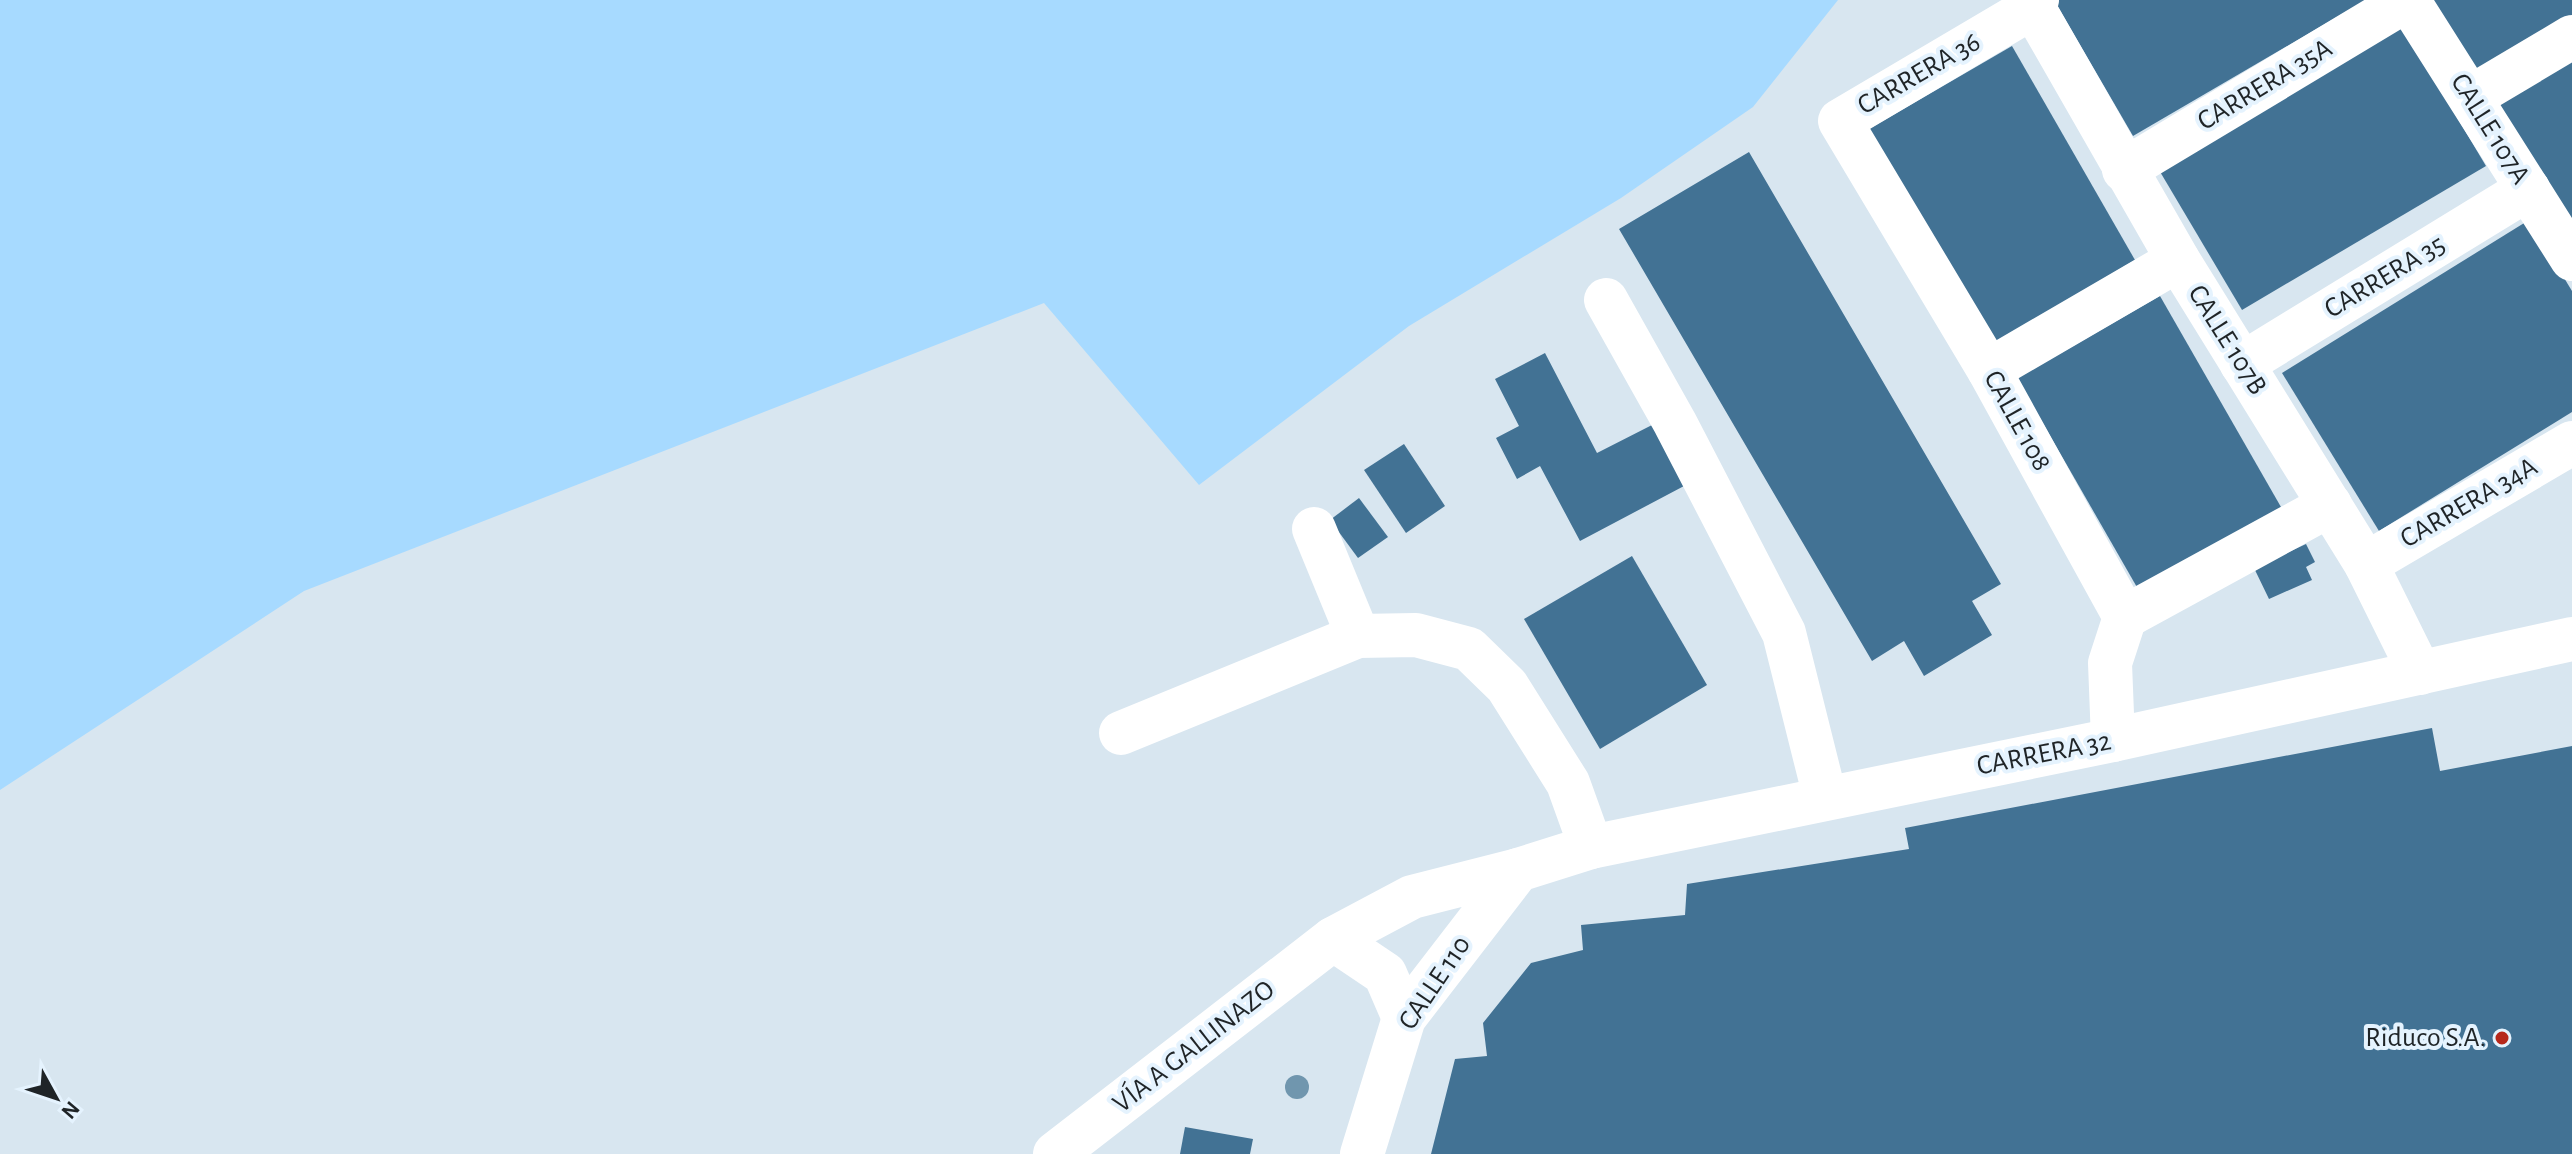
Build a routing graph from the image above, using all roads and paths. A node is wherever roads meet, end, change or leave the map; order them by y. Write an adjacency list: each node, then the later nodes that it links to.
1 (2407, 0): 4 (street, CALLE 107A); 6 (street, CARRERA 35A)
2 (2035, 4): 5 (street, CARRERA 36); 6 (street, CALLE 107B)
3 (2572, 37): 4 (street)
4 (2471, 97): 7 (street, CALLE 107A)
5 (1840, 121): 12 (street, CALLE 108)
6 (2124, 170): 9 (street, CALLE 107B)
7 (2528, 189): 8 (street, CALLE 107A); 11 (street, CARRERA 35)
8 (2572, 259)
9 (2178, 260): 11 (street, CALLE 107B); 12 (street)
10 (1606, 300): 23 (street)
11 (2242, 364): 14 (street, CALLE 107B)
12 (1989, 370): 17 (street, CALLE 108)
13 (2572, 443): 16 (street, CARRERA 34A)
14 (2330, 505): 16 (street, CALLE 107B); 17 (street)
15 (1314, 529): 18 (street)
16 (2366, 564): 20 (street, CALLE 107B)
17 (2125, 617): 22 (street)
18 (1358, 636): 21 (street); 24 (street)
19 (2572, 639): 20 (street, CARRERA 32)
20 (2420, 673): 22 (street, CARRERA 32)
21 (1121, 733)
22 (2113, 740): 23 (street, CARRERA 32)
23 (1825, 797): 24 (street, CARRERA 32)
24 (1591, 847): 25 (street, CARRERA 32)
25 (1518, 870): 26 (street, VÍA A GALLINAZO); 27 (street, CALLE 110)
26 (1333, 939): 27 (street); 28 (street, VÍA A GALLINAZO)
27 (1404, 1018): 29 (street, CALLE 110)
28 (1055, 1154)
29 (1362, 1154)

